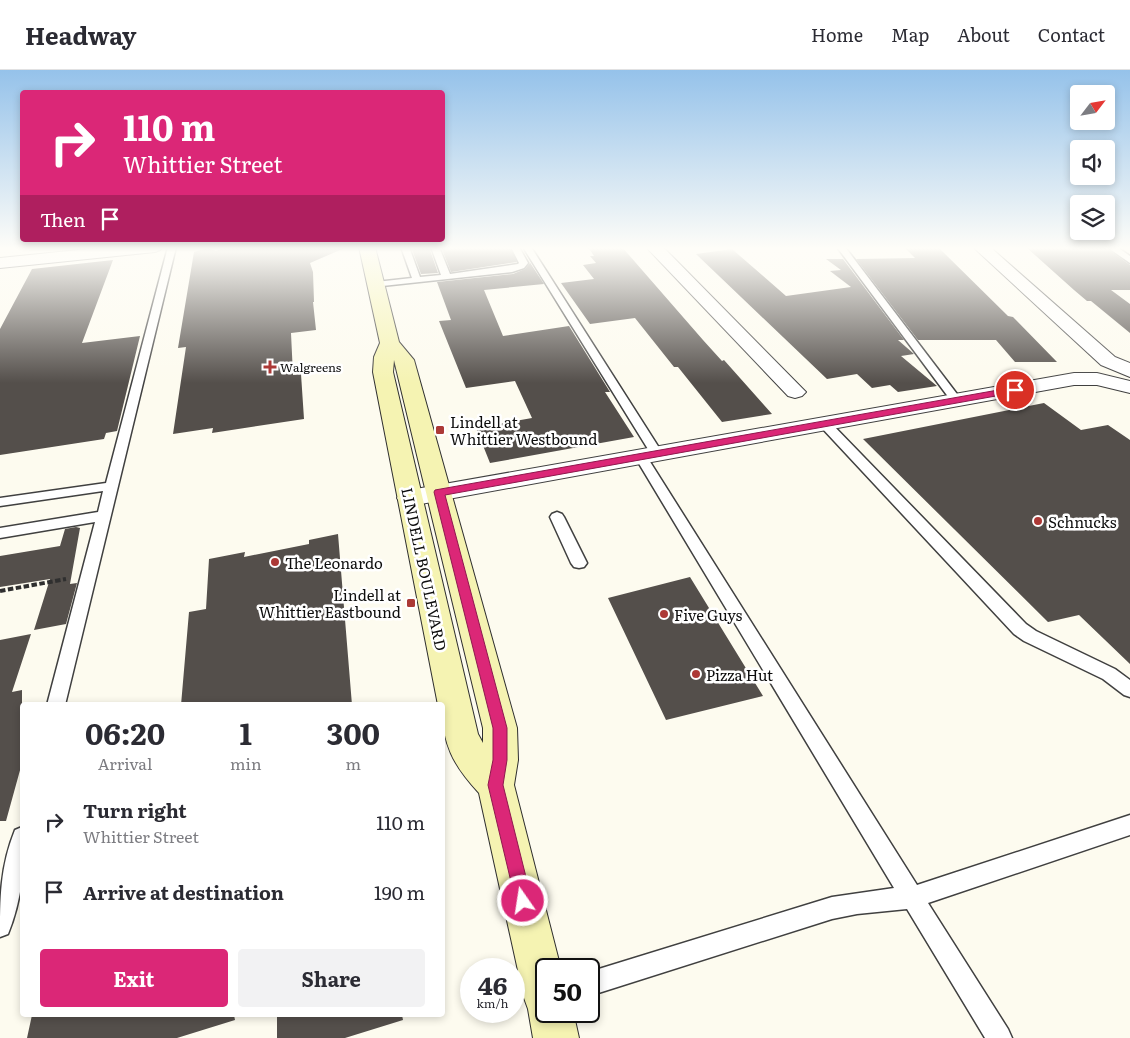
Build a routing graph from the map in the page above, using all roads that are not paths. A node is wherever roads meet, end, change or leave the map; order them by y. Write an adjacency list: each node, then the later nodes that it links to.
1 (160, 292): 13 (lane)
2 (378, 292): 7 (main road, LINDELL BOULEVARD)
3 (549, 292): 12 (lane)
4 (698, 292): 9 (street)
5 (875, 292): 10 (lane)
6 (1031, 292): 8 (street)
7 (390, 343): 14 (main road, LINDELL BOULEVARD); 14 (main road, LINDELL BOULEVARD)
8 (1127, 381): 10 (street)
9 (795, 392)
10 (956, 400): 11 (street)
11 (825, 424): 12 (street); 20 (lane)
12 (649, 455): 14 (street); 24 (lane)
13 (111, 486): 15 (lane); 16 (lane)
14 (424, 495): 26 (main road, LINDELL BOULEVARD)
15 (0, 502)
16 (103, 516): 18 (lane); 21 (lane)
17 (557, 517): 19 (lane)
18 (0, 533)
19 (578, 563)
20 (1130, 690)
21 (57, 702)
22 (1130, 824): 24 (lane)
23 (20, 845): 25 (lane)
24 (912, 897): 27 (lane); 30 (lane)
25 (0, 926)
26 (537, 958)
27 (600, 981)
28 (553, 1023): 29 (main road)
29 (556, 1038)
30 (999, 1038)

